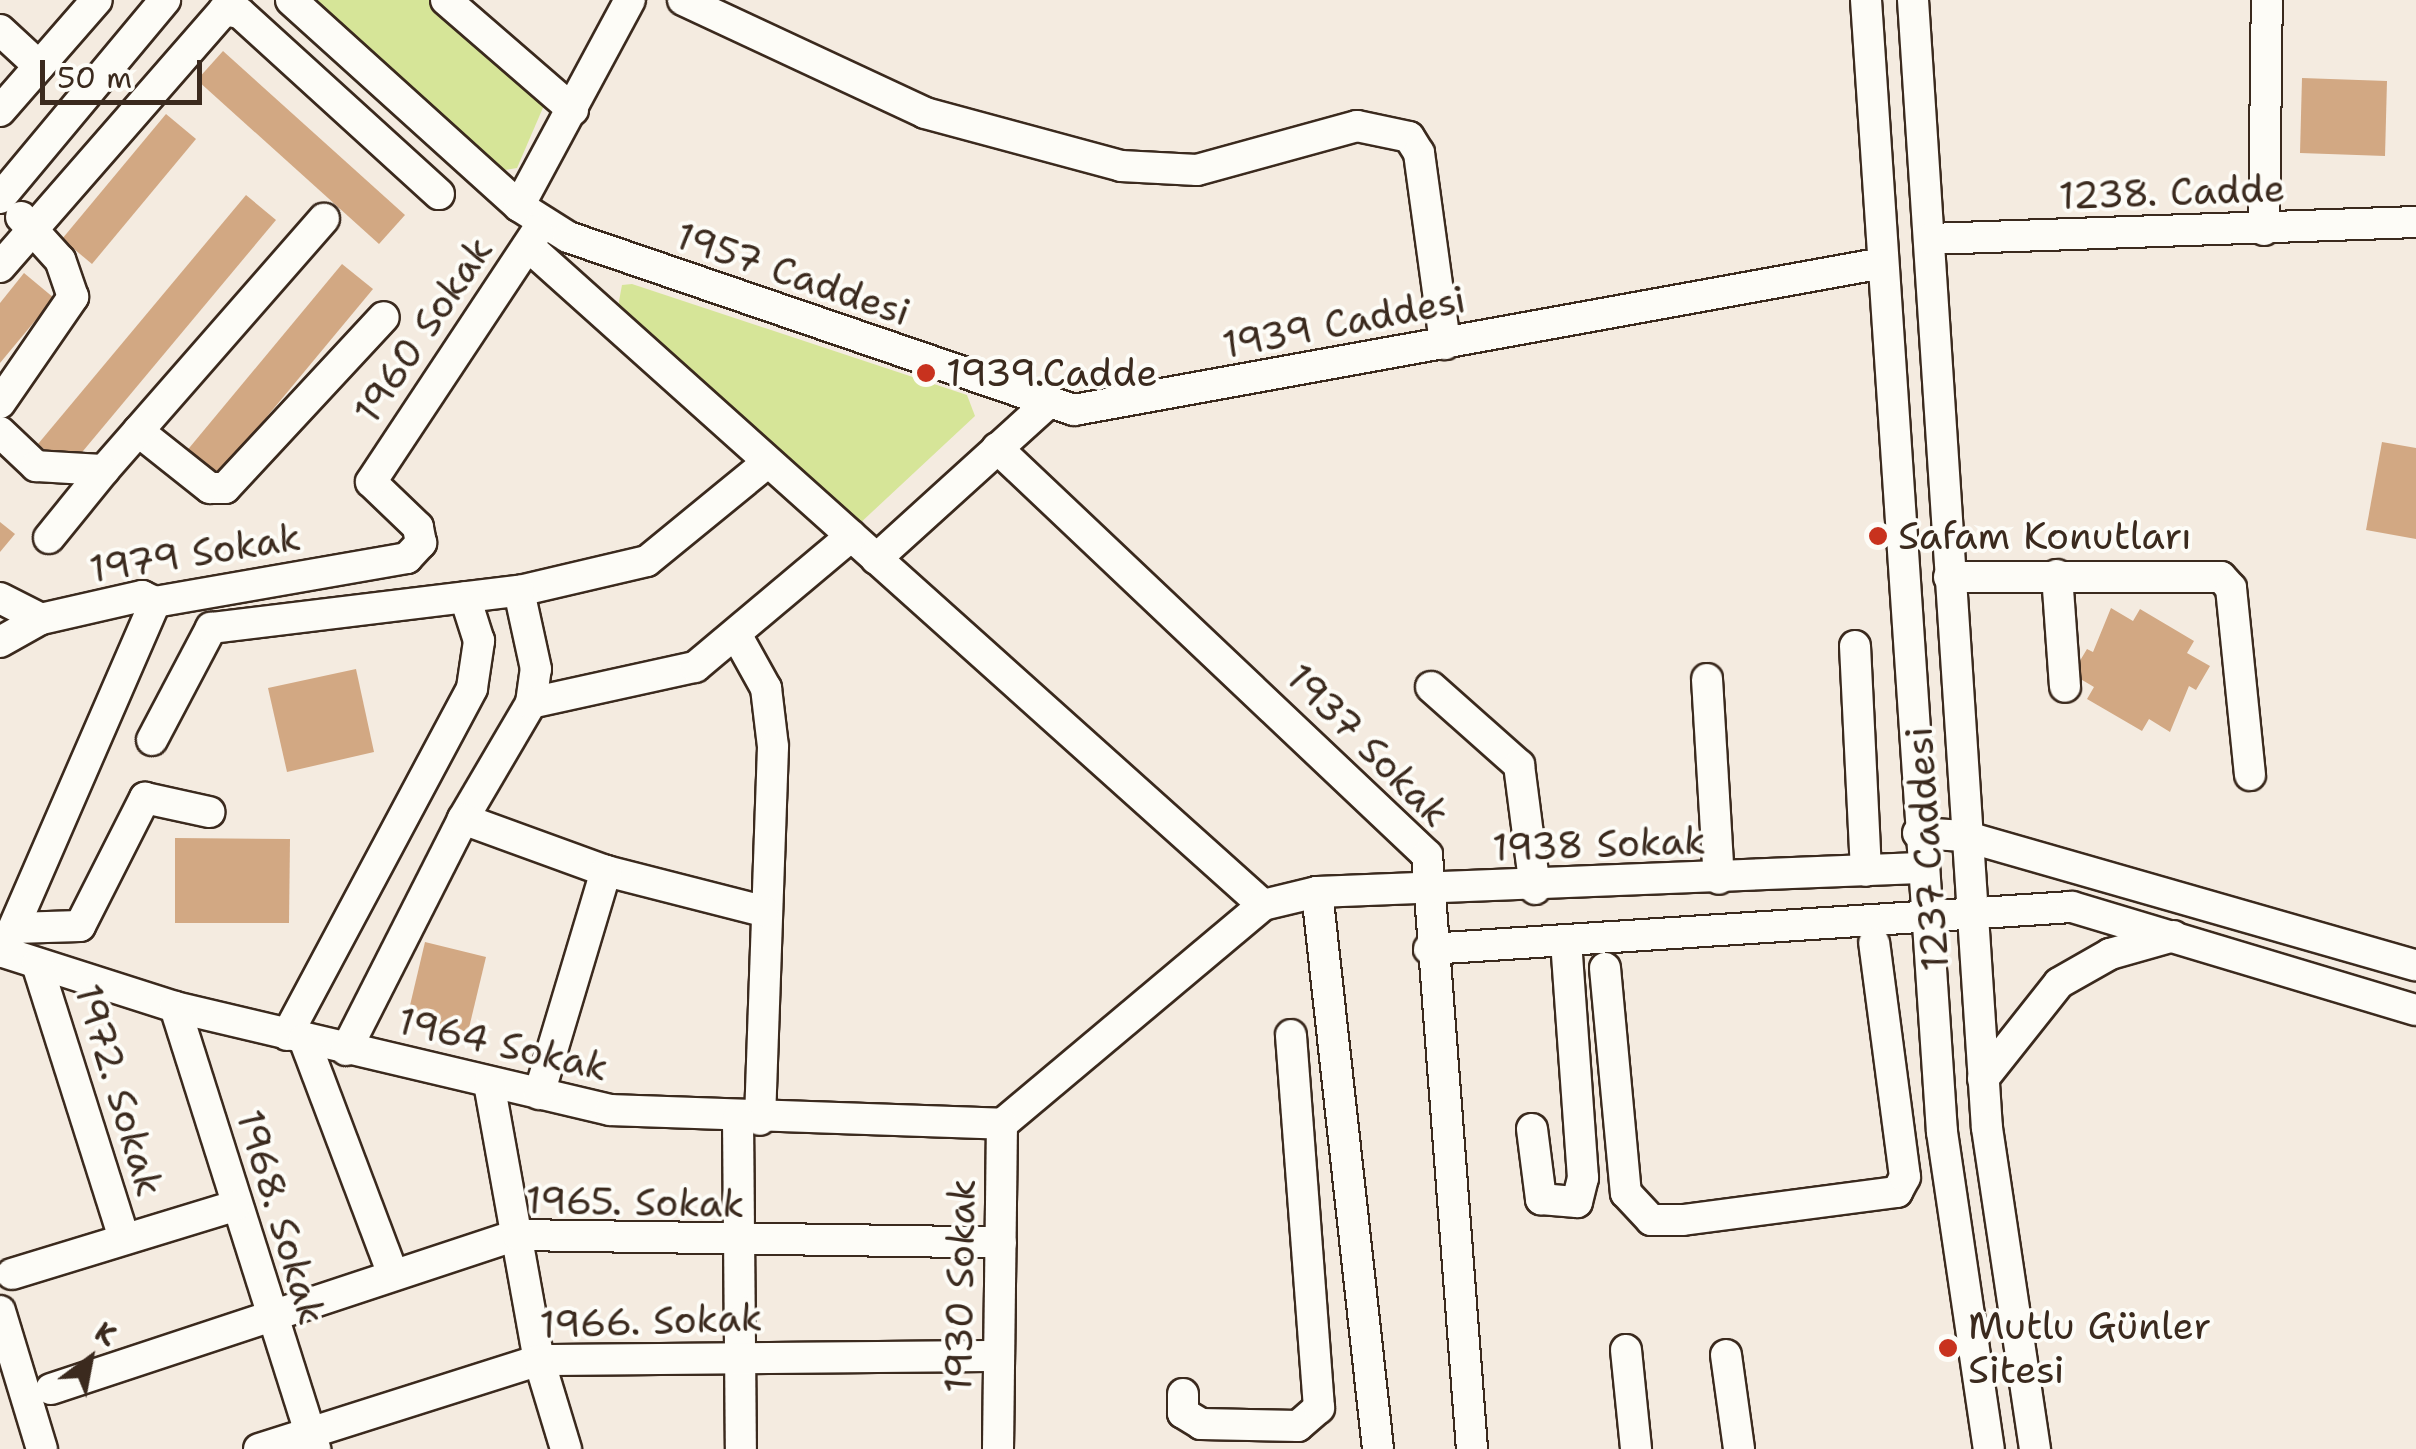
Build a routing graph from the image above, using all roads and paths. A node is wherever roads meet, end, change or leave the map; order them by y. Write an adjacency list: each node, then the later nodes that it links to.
1 (96, 0): 11 (street)
2 (164, 0): 15 (street)
3 (291, 0): 18 (street)
4 (446, 0): 12 (street)
5 (630, 0): 12 (street, 1960 Sokak)
6 (684, 0): 25 (street)
7 (1866, 0): 22 (street, 1237 Caddesi)
8 (1913, 0): 21 (street, 1237 Caddesi)
9 (2268, 0): 20 (street)
10 (0, 30): 11 (street)
11 (39, 66): 13 (street)
12 (573, 110): 18 (street, 1960 Sokak)
13 (0, 111)
14 (439, 194): 19 (street)
15 (0, 198): 19 (street)
16 (324, 219): 28 (street)
17 (2416, 222): 20 (street, 1238. Cadde)
18 (530, 225): 27 (street, 1957 Caddesi); 31 (street); 35 (street, 1960 Sokak)
19 (33, 228): 23 (street); 26 (street)
20 (2264, 230): 21 (street, 1238. Cadde)
21 (1930, 239): 38 (street, 1237 Caddesi)
22 (1882, 264): 25 (street, 1939 Caddesi); 55 (street, 1237 Caddesi)
23 (0, 267)
24 (384, 318): 28 (street)
25 (1446, 344): 27 (street, 1939 Caddesi)
26 (0, 404)
27 (1048, 404): 30 (street)
28 (138, 431): 32 (street)
29 (0, 432): 32 (street)
30 (996, 448): 36 (street); 61 (street, 1937 Sokak)
31 (768, 462): 33 (street); 39 (street)
32 (104, 470): 34 (street)
33 (851, 536): 36 (street); 44 (street)
34 (49, 538)
35 (407, 558): 42 (street, 1979 Sokak)
36 (876, 559): 64 (street)
37 (2058, 575): 38 (street); 49 (street); 52 (street)
38 (1949, 578): 56 (street, 1237 Caddesi)
39 (519, 591): 40 (street); 50 (street)
40 (465, 597): 51 (street); 79 (street)
41 (0, 598): 43 (street)
42 (155, 602): 43 (street, 1979 Sokak); 71 (street)
43 (41, 620): 45 (street, 1979 Sokak)
44 (737, 636): 50 (street); 66 (street)
45 (0, 642)
46 (1855, 646): 59 (street)
47 (1707, 680): 60 (street)
48 (1431, 687): 62 (street)
49 (2065, 687)
50 (531, 704): 54 (street)
51 (152, 740)
52 (2250, 776)
53 (209, 812): 71 (street)
54 (464, 819): 58 (street); 80 (street)
55 (1918, 833): 56 (street); 57 (street, 1237 Caddesi)
56 (1964, 836): 65 (street, 1237 Caddesi); 74 (street)
57 (1920, 868): 59 (street, 1938 Sokak); 67 (street, 1237 Caddesi)
58 (606, 871): 66 (street); 85 (street)
59 (1866, 871): 60 (street, 1938 Sokak)
60 (1720, 879): 62 (street, 1938 Sokak)
61 (1424, 889): 62 (street, 1938 Sokak); 63 (street, 1938 Sokak); 72 (street, 1937 Sokak)
62 (1535, 889)
63 (1317, 892): 64 (street, 1938 Sokak); 86 (street)
64 (1263, 905): 89 (street, 1938 Sokak)
65 (1974, 907): 67 (street); 68 (street); 83 (street, 1237 Caddesi)
66 (762, 910): 88 (street)
67 (1925, 915): 69 (street); 81 (street, 1237 Caddesi)
68 (2174, 936): 77 (street); 83 (street)
69 (1566, 942): 72 (street); 90 (street)
70 (1874, 943): 82 (street)
71 (5, 944): 73 (street, 1964 Sokak)
72 (1430, 948): 114 (street, 1937 Sokak)
73 (37, 964): 76 (street, 1964 Sokak); 93 (street, 1972. Sokak)
74 (2416, 966)
75 (1605, 968): 82 (street)
76 (175, 1007): 79 (street, 1964 Sokak); 91 (street, 1968. Sokak)
77 (2416, 1010)
78 (1291, 1035): 87 (street)
79 (295, 1037): 80 (street, 1964 Sokak); 97 (street)
80 (346, 1050): 84 (street, 1964 Sokak)
81 (1936, 1051): 82 (street); 117 (street, 1237 Caddesi)
82 (1892, 1058)
83 (1984, 1078): 118 (street, 1237 Caddesi)
84 (489, 1083): 85 (street, 1964 Sokak); 92 (street)
85 (539, 1094): 88 (street, 1964 Sokak)
86 (1339, 1094): 87 (street); 113 (street)
87 (1296, 1097): 106 (street)
88 (749, 1120): 89 (street, 1964 Sokak); 95 (street)
89 (1002, 1124): 94 (street, 1930 Sokak)
90 (1532, 1129)
91 (235, 1206): 93 (street); 99 (street, 1968. Sokak)
92 (518, 1235): 95 (street, 1965. Sokak); 97 (street, 1965. Sokak); 104 (street)
93 (124, 1240): 96 (street)
94 (1001, 1244): 95 (street, 1965. Sokak); 102 (street, 1930 Sokak)
95 (739, 1245): 103 (street)
96 (12, 1274)
97 (393, 1275): 99 (street, 1965. Sokak)
98 (0, 1310): 108 (street)
99 (270, 1321): 105 (street, 1965. Sokak); 107 (street, 1968. Sokak)
100 (1626, 1350): 115 (street)
101 (1726, 1355): 116 (street)
102 (999, 1356): 103 (street, 1966. Sokak); 112 (street, 1930 Sokak)
103 (740, 1358): 104 (street, 1966. Sokak); 111 (street)
104 (539, 1360): 107 (street, 1966. Sokak); 110 (street)
105 (51, 1388)
106 (1183, 1394)
107 (313, 1441): 109 (street, 1966. Sokak)
108 (42, 1449)
109 (259, 1449)
110 (566, 1449)
111 (740, 1449)
112 (998, 1449)
113 (1378, 1449)
114 (1472, 1449)
115 (1636, 1449)
116 (1739, 1449)
117 (1988, 1449)
118 (2035, 1449)

